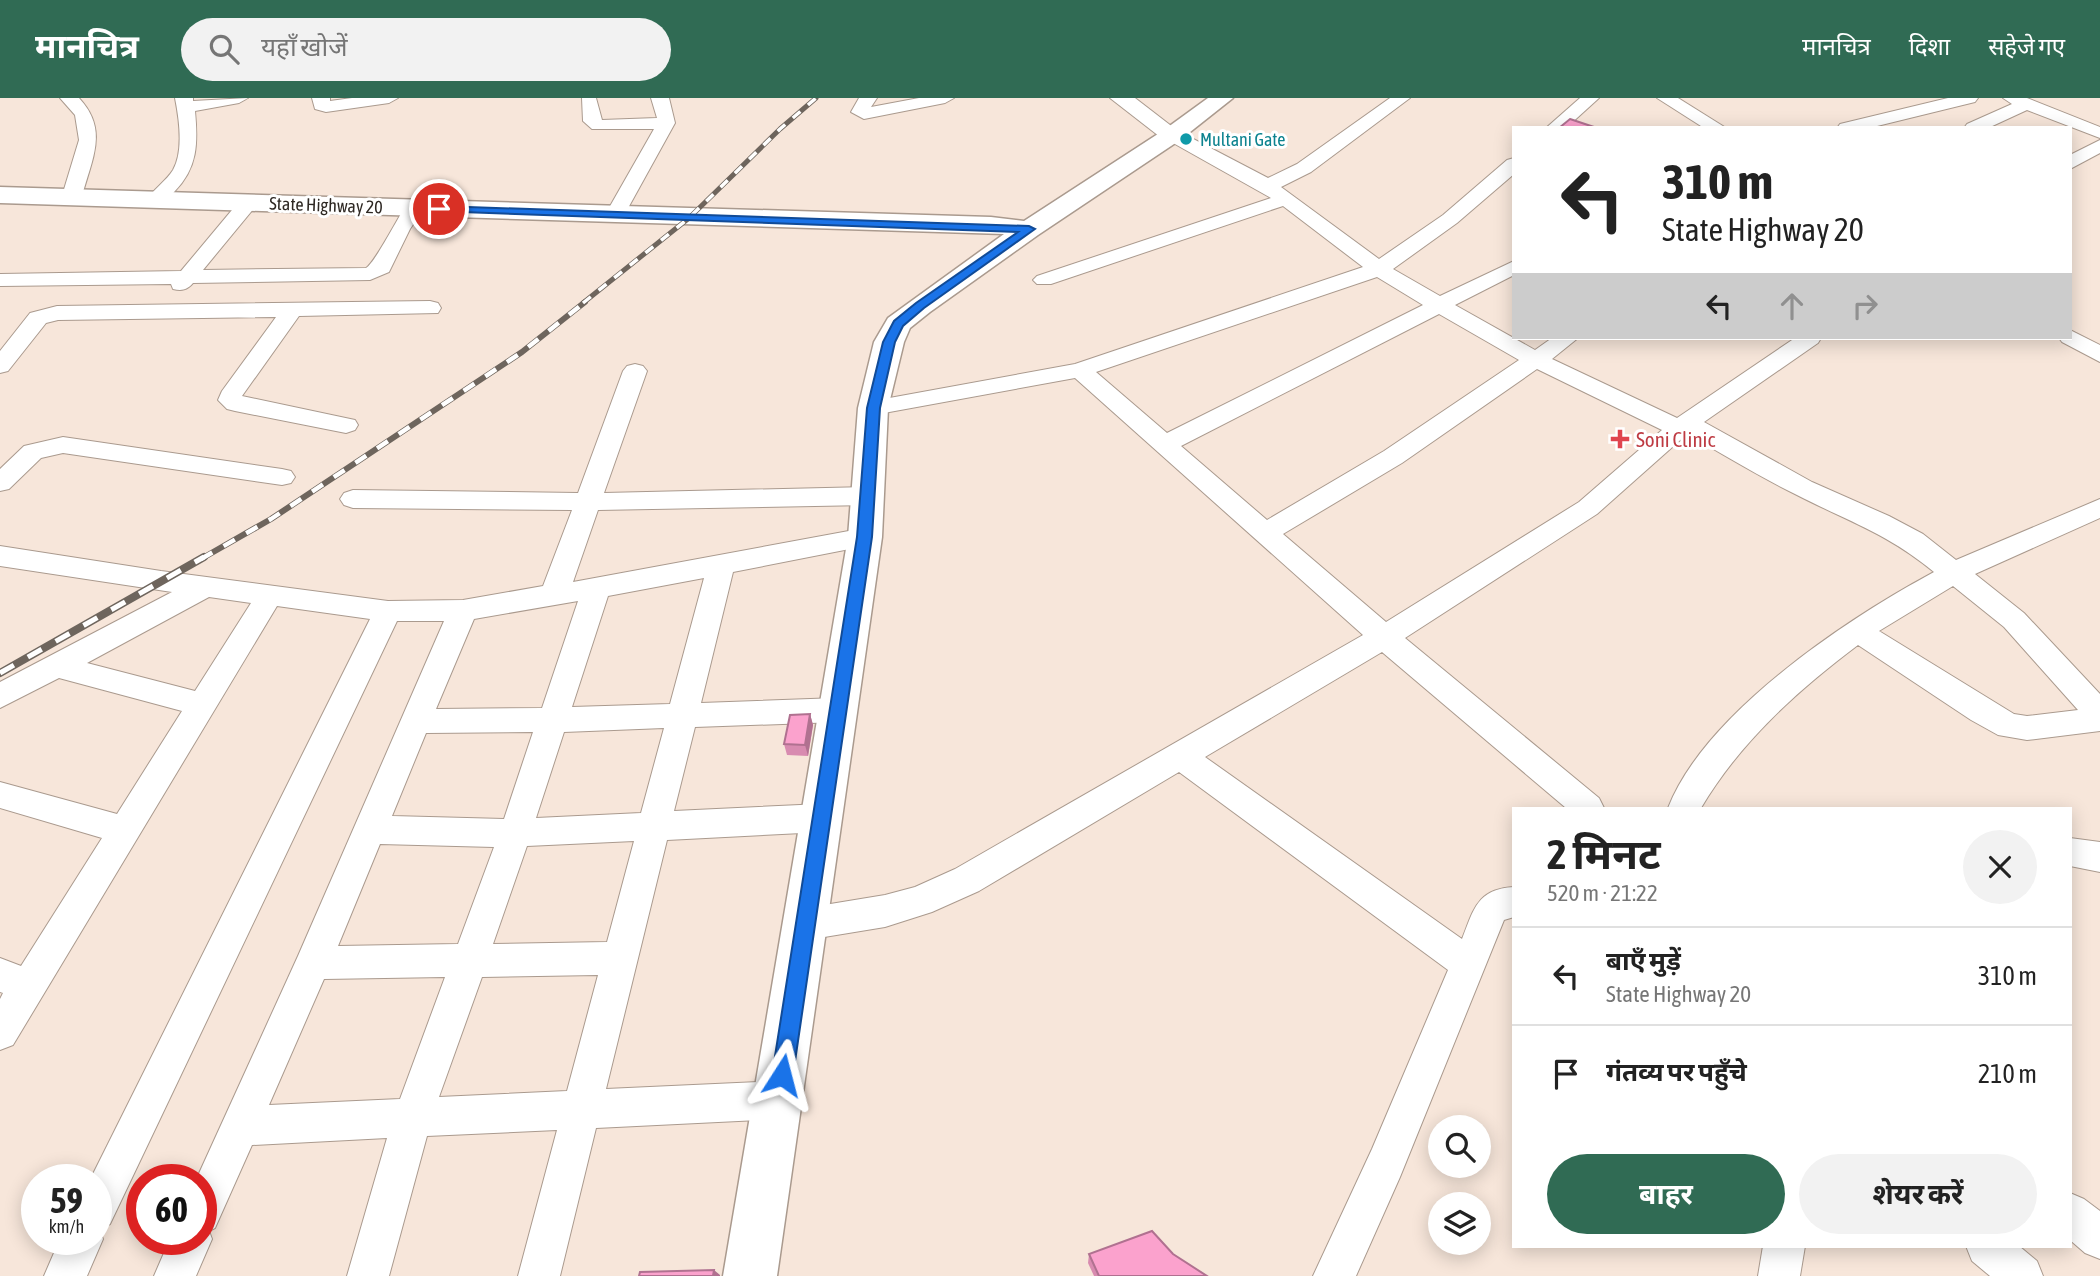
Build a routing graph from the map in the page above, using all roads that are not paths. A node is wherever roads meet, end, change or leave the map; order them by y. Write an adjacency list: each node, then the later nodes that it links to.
1 (69, 98): 28 (street)
2 (239, 98): 16 (street)
3 (321, 98): 4 (street)
4 (389, 98)
5 (660, 98): 17 (street)
6 (868, 98): 7 (street)
7 (945, 98)
8 (1121, 98): 23 (street)
9 (1222, 98): 23 (main road)
10 (1401, 98): 27 (street)
11 (1590, 98): 18 (street)
12 (1666, 98): 19 (street)
13 (1969, 98): 20 (street)
14 (589, 100): 17 (street)
15 (2019, 101): 21 (street); 22 (street)
16 (186, 103): 31 (street)
17 (666, 123): 34 (street)
18 (1557, 126)
19 (1714, 126)
20 (1854, 126)
21 (1976, 126)
22 (2100, 133)
23 (1172, 135): 27 (street); 35 (main road)
24 (2100, 145): 25 (street)
25 (2072, 162)
26 (1512, 166): 37 (street)
27 (1268, 186): 30 (street)
28 (72, 196): 29 (main road, State Highway 20); 31 (main road, State Highway 20)
29 (2, 197)
30 (1286, 199): 37 (street); 40 (street)
31 (157, 200): 32 (main road, State Highway 20)
32 (250, 202): 33 (main road, State Highway 20); 38 (street)
33 (414, 208): 34 (main road, State Highway 20); 38 (street)
34 (615, 215): 35 (main road, State Highway 20)
35 (1029, 229): 53 (main road)
36 (1512, 268): 41 (street)
37 (1379, 269): 41 (street); 51 (street)
38 (188, 275): 39 (street); 44 (street)
39 (0, 280)
40 (1044, 280)
41 (1439, 305): 49 (street); 56 (street)
42 (430, 308): 43 (street)
43 (293, 309): 44 (street); 54 (street)
44 (158, 312): 50 (street)
45 (2072, 338): 48 (street)
46 (1564, 340): 49 (street)
47 (1807, 340): 55 (street)
48 (2100, 355)
49 (1536, 360): 55 (street); 63 (street)
50 (0, 366)
51 (1080, 370): 53 (street); 56 (street)
52 (635, 371): 61 (street)
53 (873, 408): 59 (main road)
54 (346, 425)
55 (1683, 426): 67 (street); 75 (street)
56 (1165, 444): 63 (street)
57 (282, 477): 58 (street)
58 (0, 483)
59 (868, 496): 61 (street); 64 (main road)
60 (353, 499): 61 (street)
61 (587, 502): 71 (street)
62 (2100, 508): 67 (street)
63 (1266, 532): 75 (street)
64 (864, 537): 66 (street); 79 (main road)
65 (0, 556): 68 (street)
66 (721, 564): 69 (street); 80 (street)
67 (1955, 572): 74 (street); 81 (street)
68 (205, 587): 70 (street); 76 (street)
69 (597, 587): 71 (street); 82 (street)
70 (270, 595): 73 (street); 78 (street)
71 (554, 595): 72 (street)
72 (463, 610): 73 (street); 83 (street)
73 (388, 611): 107 (street)
74 (1858, 631): 81 (street); 87 (street)
75 (1384, 637): 84 (street); 86 (street)
76 (57, 666): 77 (street); 78 (street)
77 (0, 696)
78 (202, 705): 90 (street)
79 (838, 710): 80 (street); 88 (main road)
80 (682, 716): 82 (street); 89 (street)
81 (2100, 716)
82 (553, 720): 83 (street); 92 (street)
83 (415, 721): 91 (street)
84 (1180, 756): 96 (street); 100 (street)
85 (0, 795): 90 (street)
86 (1587, 807)
87 (1685, 807)
88 (822, 818): 89 (street); 96 (main road)
89 (653, 827): 92 (street); 98 (street)
90 (124, 830): 101 (street)
91 (368, 830): 92 (street); 99 (street)
92 (515, 833): 97 (street)
93 (2072, 852): 94 (street)
94 (2100, 857)
95 (1512, 902): 100 (street)
96 (806, 924): 103 (main road)
97 (471, 958): 98 (street); 99 (street); 105 (street)
98 (619, 958): 104 (street)
99 (313, 963): 106 (street)
100 (1468, 964): 120 (street)
101 (14, 981): 102 (street)
102 (0, 1032)
103 (779, 1100): 104 (street); 119 (main road)
104 (580, 1111): 105 (street); 118 (street)
105 (412, 1119): 106 (street); 117 (street)
106 (240, 1126): 108 (street)
107 (112, 1177)
108 (217, 1178)
109 (2072, 1215): 110 (street)
110 (2100, 1238)
111 (1784, 1248): 121 (street)
112 (1989, 1248): 122 (street)
113 (75, 1255): 115 (street)
114 (184, 1255): 116 (street)
115 (65, 1276)
116 (175, 1276)
117 (368, 1276)
118 (538, 1276)
119 (750, 1276)
120 (1334, 1276)
121 (1779, 1276)
122 (2022, 1276)

